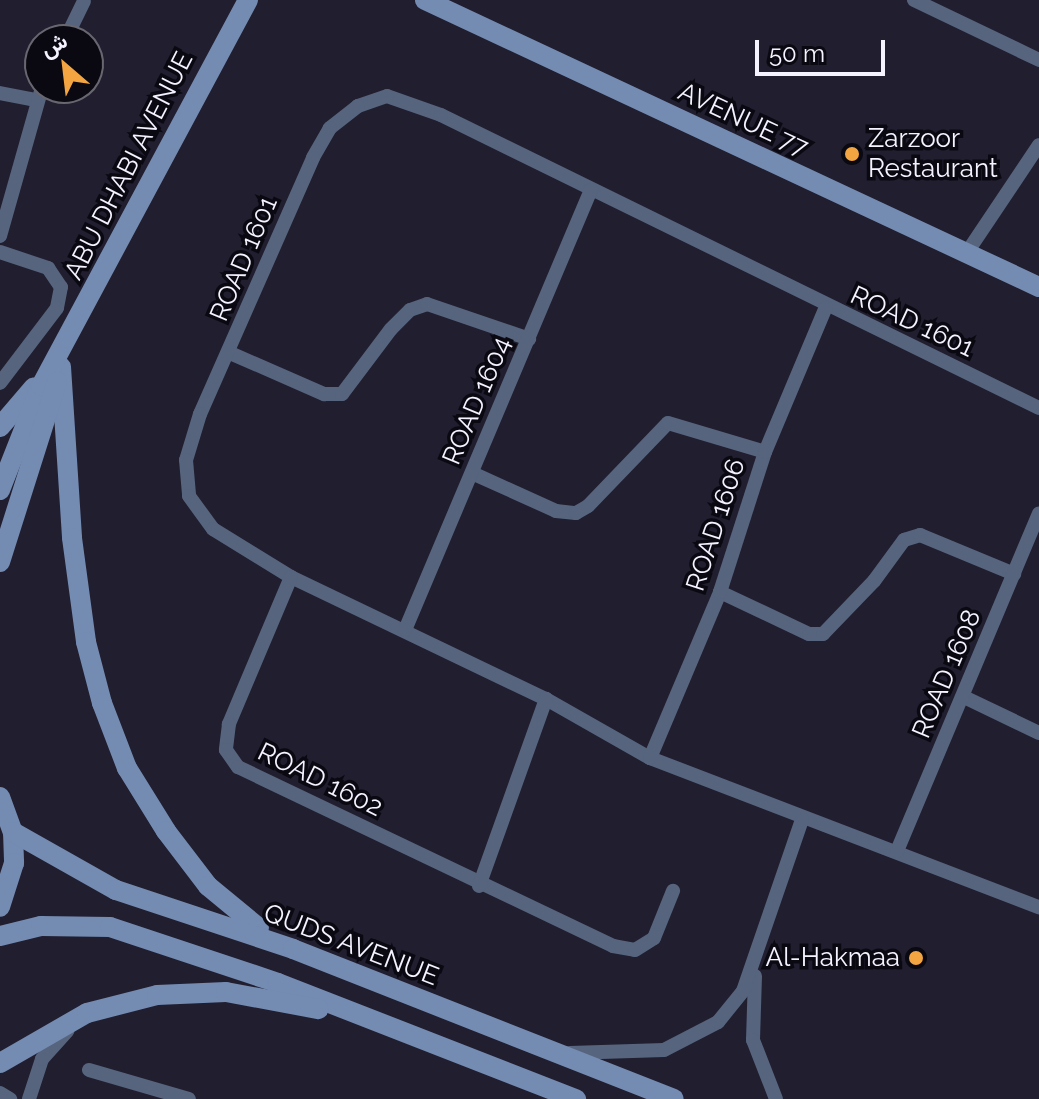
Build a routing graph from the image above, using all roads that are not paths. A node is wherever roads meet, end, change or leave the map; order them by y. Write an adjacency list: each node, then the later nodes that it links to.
1 (84, 1): 5 (street)
2 (921, 1): 6 (street)
3 (243, 2): 19 (main road, ABU DHABI AVENUE)
4 (439, 3): 14 (main road, AVENUE 77)
5 (73, 24)
6 (1039, 60)
7 (0, 93): 8 (street)
8 (24, 94)
9 (36, 104): 12 (street)
10 (1039, 145): 14 (street)
11 (591, 190): 16 (street, ROAD 1601); 17 (street, ROAD 1604); 18 (street, ROAD 1601)
12 (0, 236)
13 (0, 252): 20 (street)
14 (966, 254): 15 (main road, AVENUE 77)
15 (1039, 287)
16 (826, 307): 21 (street, ROAD 1601); 23 (street, ROAD 1606)
17 (529, 339): 18 (street); 24 (street, ROAD 1604)
18 (230, 353): 29 (street, ROAD 1601)
19 (59, 361): 22 (main road); 25 (main road, ABU DHABI AVENUE); 27 (main road, ABU DHABI AVENUE); 46 (main road)
20 (0, 383)
21 (1039, 408)
22 (0, 427)
23 (765, 452): 24 (street); 30 (street, ROAD 1606)
24 (472, 473): 31 (street, ROAD 1604)
25 (0, 490)
26 (1039, 514): 28 (street, ROAD 1608)
27 (0, 562)
28 (1014, 574): 30 (street); 32 (street, ROAD 1608)
29 (291, 577): 31 (street, ROAD 1601); 40 (street, ROAD 1602)
30 (720, 592): 35 (street, ROAD 1606)
31 (405, 630): 33 (street, ROAD 1601)
32 (964, 697): 34 (street); 39 (street, ROAD 1608)
33 (546, 699): 35 (street, ROAD 1601); 40 (street)
34 (1039, 733)
35 (650, 758): 37 (street, ROAD 1601)
36 (0, 797): 38 (main road)
37 (802, 820): 39 (street, ROAD 1601); 45 (street)
38 (13, 832): 42 (main road); 46 (main road, QUDS AVENUE)
39 (897, 851): 43 (street, ROAD 1601)
40 (479, 886): 41 (street, ROAD 1602)
41 (673, 891)
42 (0, 907)
43 (1039, 907)
44 (0, 936): 48 (main road)
45 (760, 944): 49 (street); 59 (street)
46 (293, 949): 49 (main road, QUDS AVENUE)
47 (87, 1013): 48 (main road); 50 (main road); 55 (street)
48 (372, 1021): 53 (main road)
49 (557, 1052): 58 (main road, QUDS AVENUE)
50 (0, 1063)
51 (89, 1070): 56 (street)
52 (0, 1093): 54 (street)
53 (551, 1093): 57 (main road)
54 (10, 1099)
55 (29, 1099)
56 (189, 1099)
57 (576, 1099)
58 (674, 1099)
59 (776, 1099)

